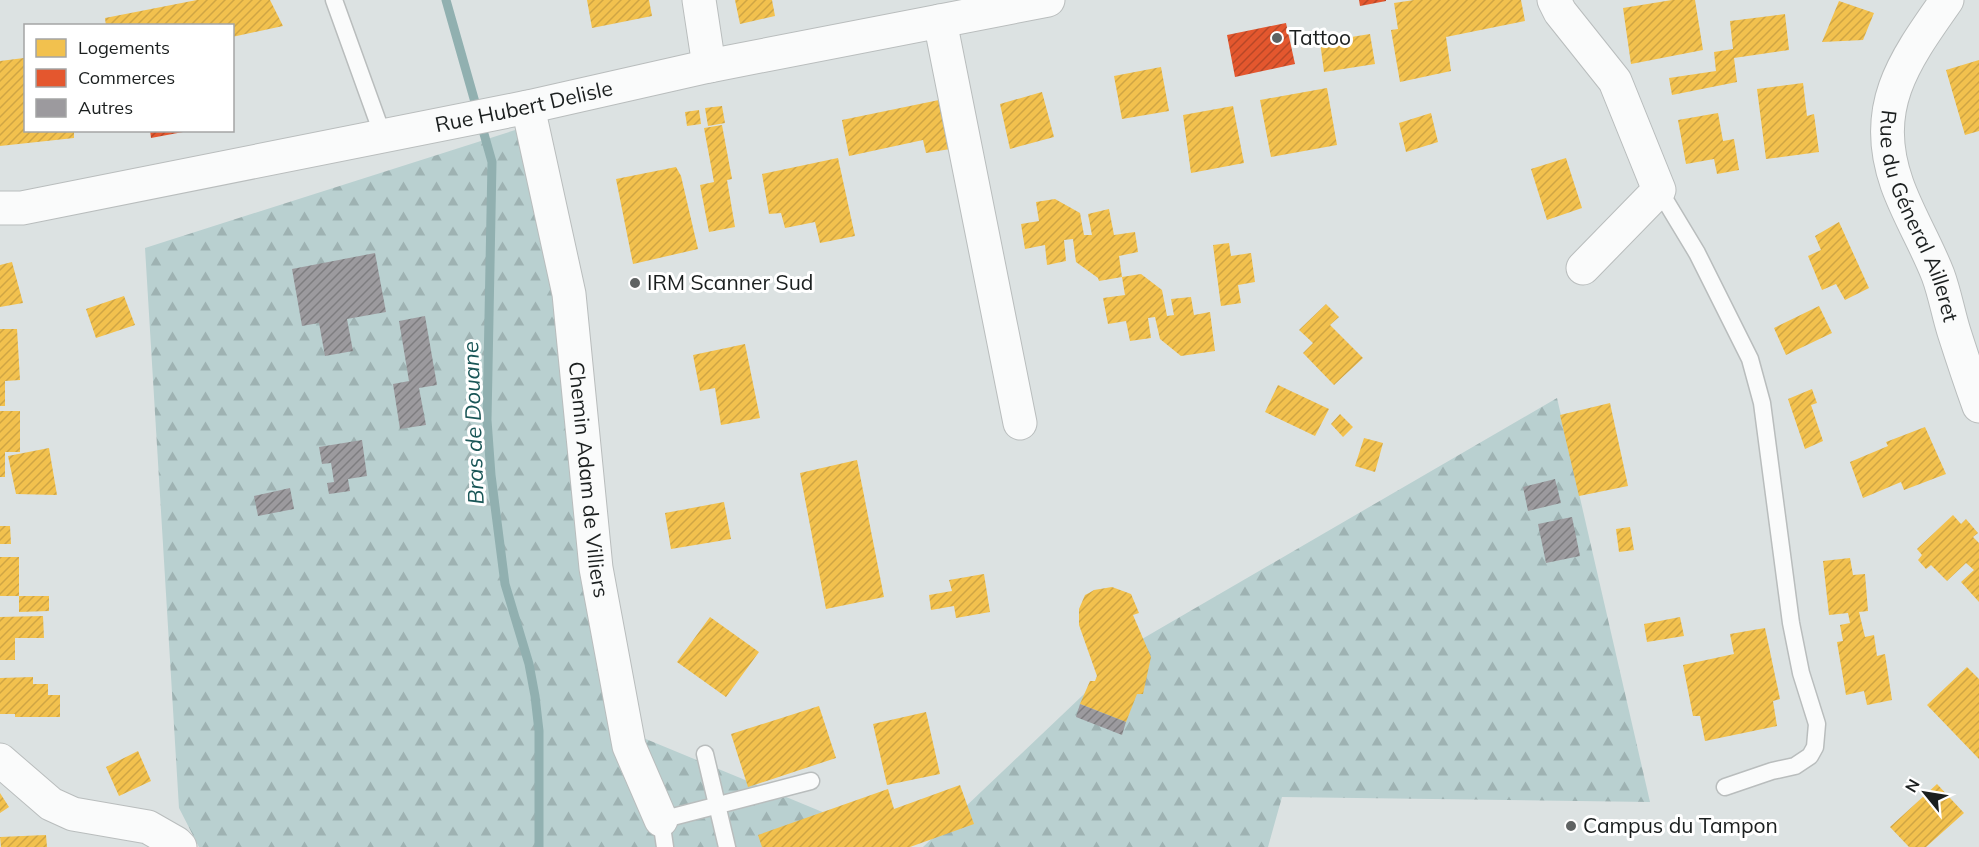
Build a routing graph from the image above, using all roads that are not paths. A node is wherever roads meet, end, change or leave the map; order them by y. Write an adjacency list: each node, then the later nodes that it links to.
1 (334, 0): 9 (lane)
2 (699, 0): 7 (street)
3 (1048, 0): 6 (street, Rue Hubert Delisle)
4 (1554, 0): 10 (street)
5 (1947, 0): 13 (street, Rue du Géneral Ailleret)
6 (940, 21): 7 (street, Rue Hubert Delisle); 14 (street)
7 (709, 66): 8 (street, Rue Hubert Delisle)
8 (519, 109): 9 (street, Rue Hubert Delisle); 20 (street, Chemin Adam de Villiers)
9 (383, 136): 11 (street, Rue Hubert Delisle)
10 (1659, 190): 12 (street); 18 (lane)
11 (0, 208)
12 (1583, 268)
13 (1979, 406)
14 (1020, 423)
15 (705, 754): 19 (lane)
16 (0, 760): 21 (street)
17 (811, 781): 19 (lane)
18 (1725, 788)
19 (718, 806): 20 (lane); 22 (lane)
20 (663, 834)
21 (180, 847)
22 (728, 847)

